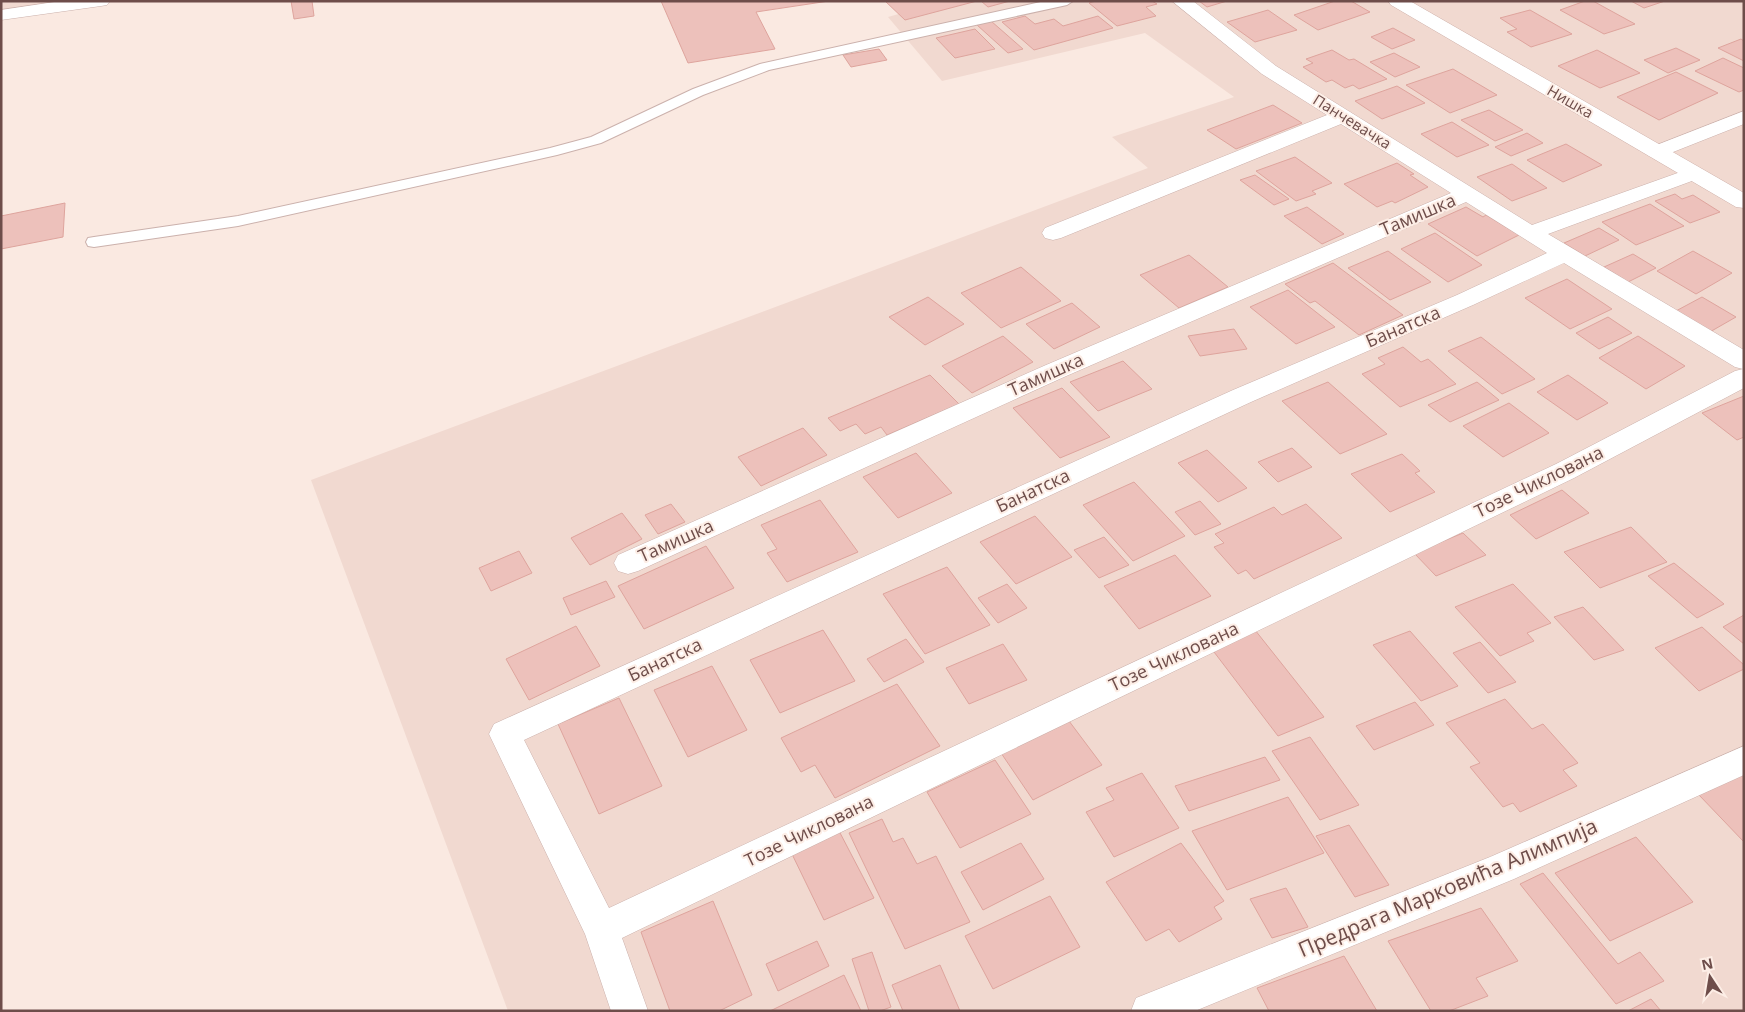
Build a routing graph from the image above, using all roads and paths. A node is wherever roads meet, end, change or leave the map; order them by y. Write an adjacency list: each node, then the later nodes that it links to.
1 (101, 1): 5 (street)
2 (1067, 1): 14 (lane)
3 (1181, 1): 6 (street, Панчевачка)
4 (1397, 1): 8 (street, Нишка)
5 (1, 15)
6 (1343, 116): 10 (street, Панчевачка); 12 (street)
7 (1744, 117): 8 (street)
8 (1656, 152): 9 (street, Нишка)
9 (1693, 174): 11 (street, Нишка); 13 (street)
10 (1466, 194): 13 (street, Панчевачка); 18 (street, Тамишка)
11 (1744, 202)
12 (1053, 233)
13 (1530, 233): 15 (street)
14 (94, 242)
15 (1564, 254): 16 (street); 20 (street, Банатска)
16 (1744, 361)
17 (1744, 377): 20 (street, Тозе Чиклована)
18 (628, 563)
19 (1744, 760): 22 (street, Предрага Марковића Алимпија)
20 (601, 930): 21 (street)
21 (630, 1011)
22 (1149, 1011)

